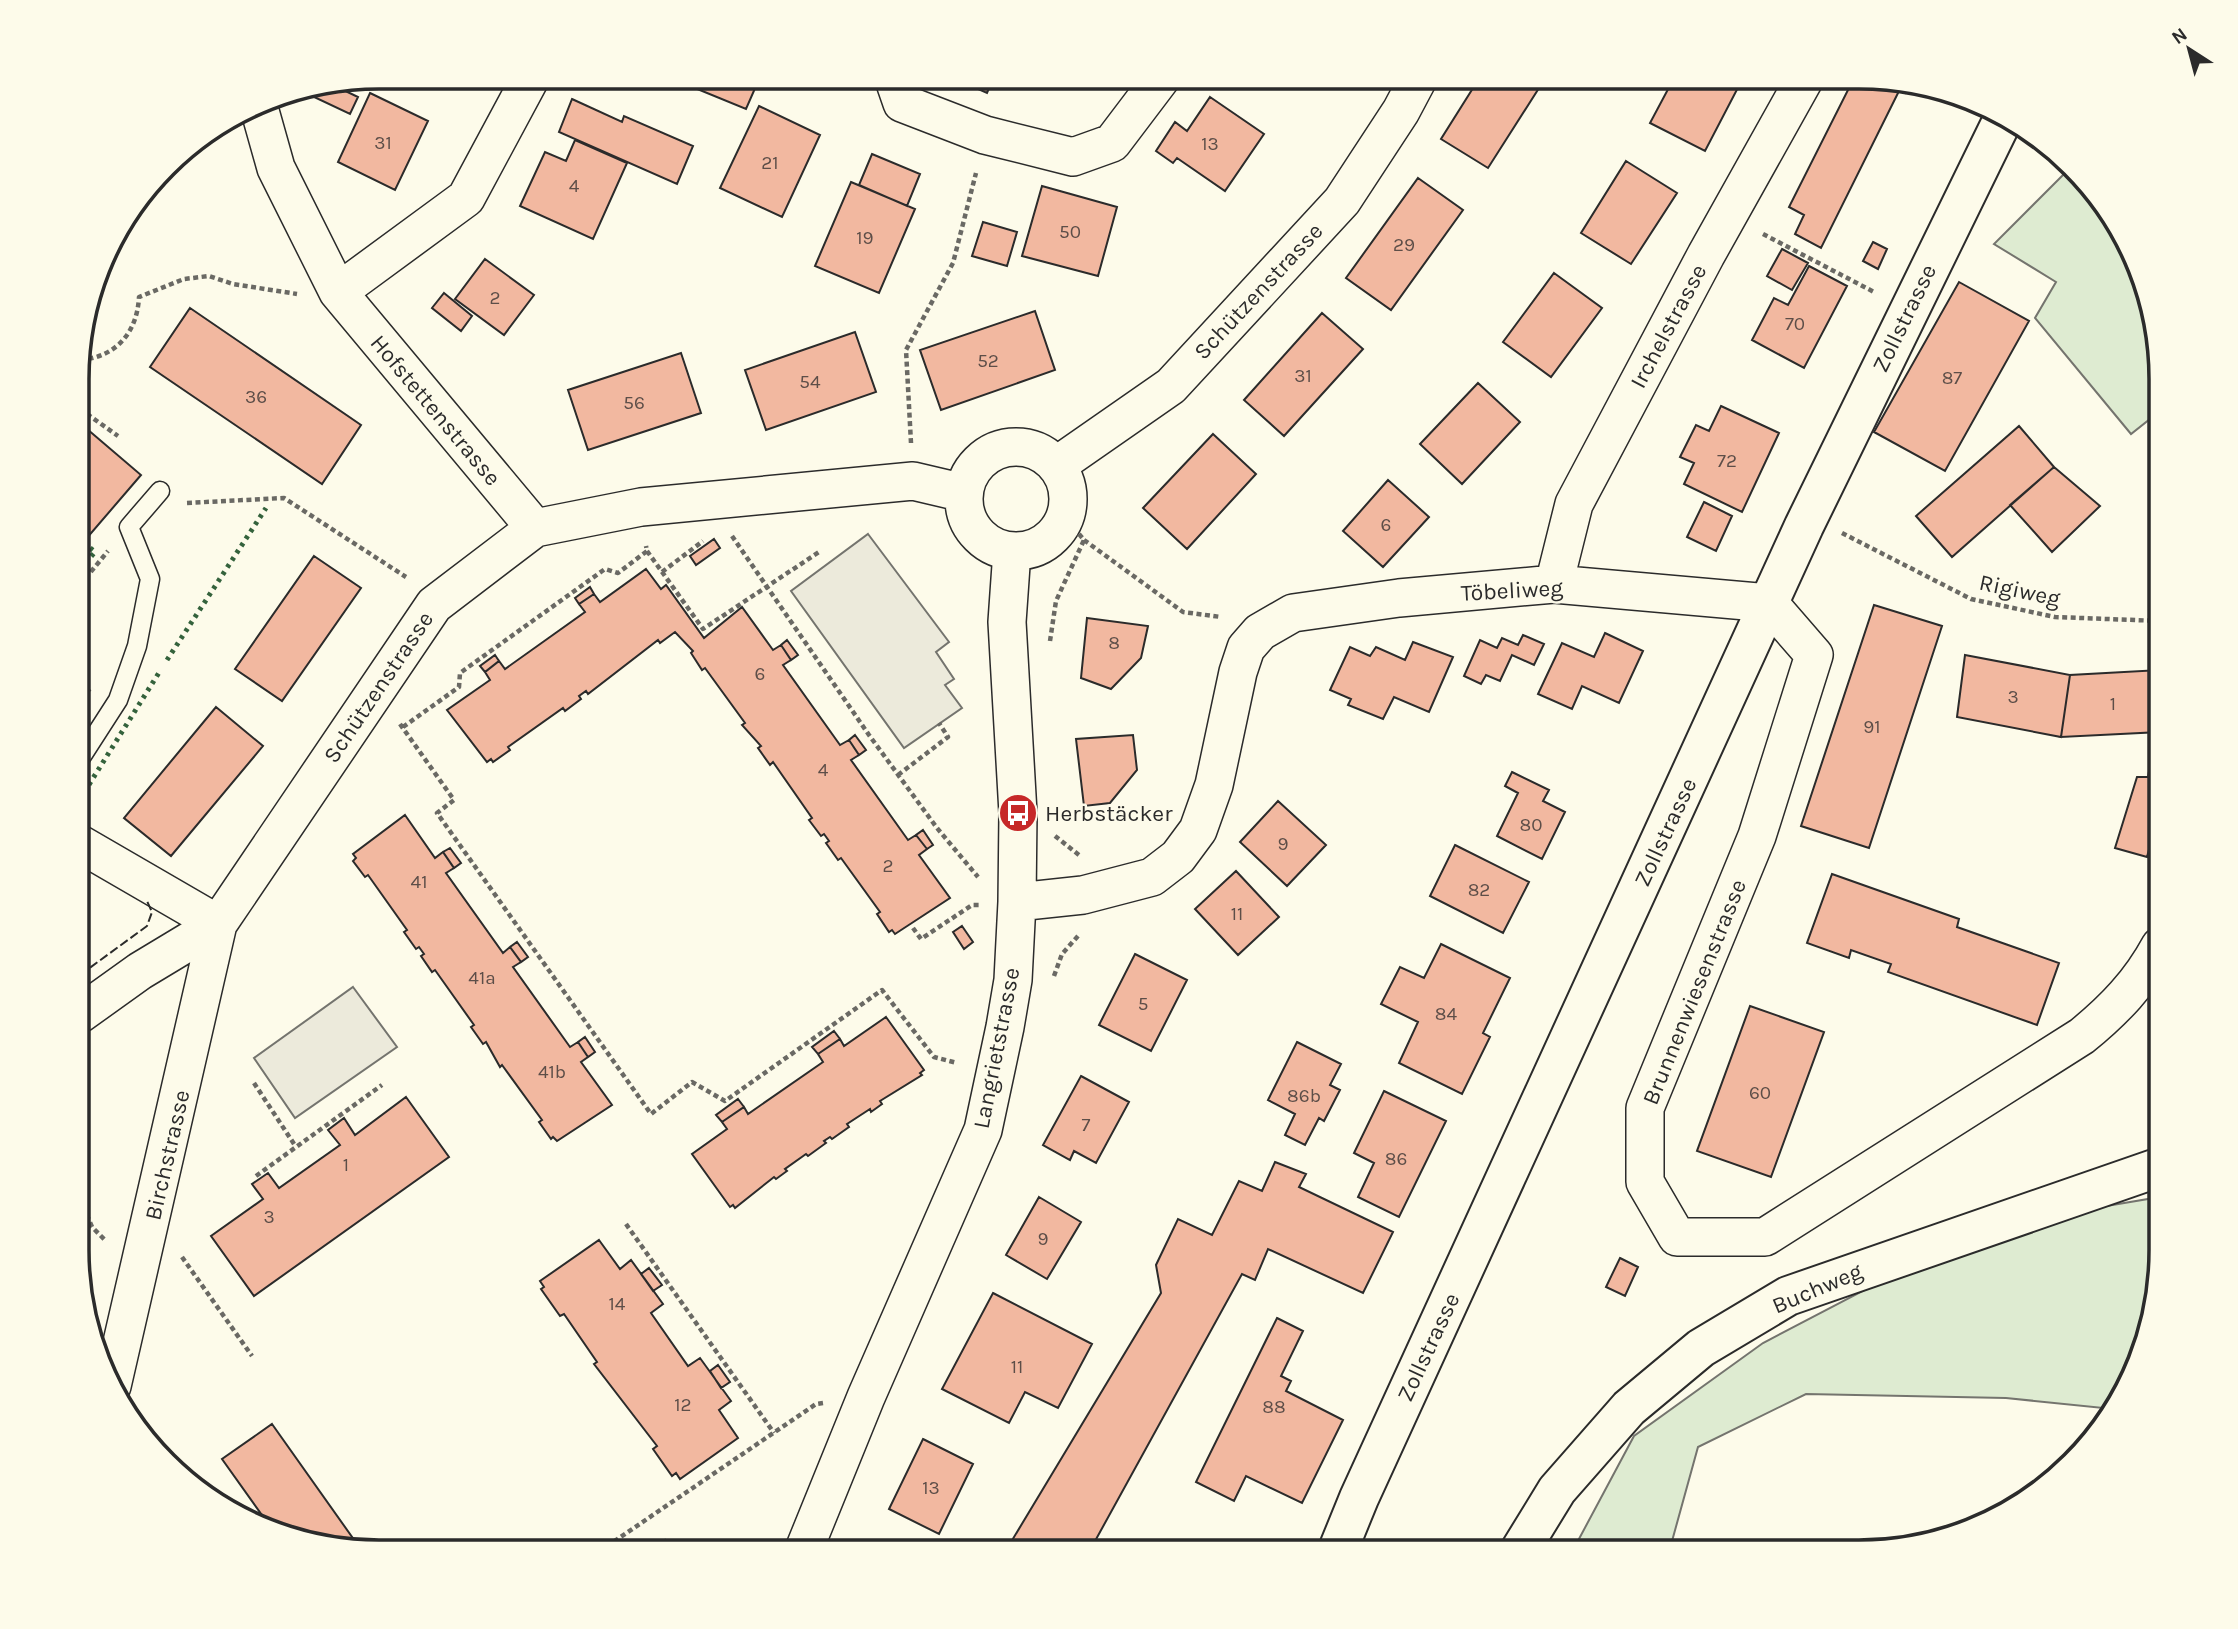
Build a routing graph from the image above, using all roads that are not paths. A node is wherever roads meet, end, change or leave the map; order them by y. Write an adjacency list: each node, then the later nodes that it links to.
1 (525, 89): 8 (street)
2 (897, 89): 3 (street)
3 (1153, 89)
4 (1413, 89): 9 (street, Schützenstrasse)
5 (1799, 89): 14 (street, Irchelstrasse)
6 (261, 114): 8 (street, Hofstettenstrasse)
7 (2000, 126): 15 (main road, Zollstrasse)
8 (336, 287): 12 (street, Hofstettenstrasse)
9 (1056, 466): 11 (street); 13 (street)
10 (160, 491): 16 (lane)
11 (964, 493): 12 (street, Schützenstrasse); 13 (street)
12 (535, 528): 19 (street, Schützenstrasse)
13 (1012, 551): 18 (street, Langrietstrasse)
14 (1554, 584): 15 (street, Töbeliweg); 18 (street, Töbeliweg)
15 (1769, 603): 20 (street, Brunnenwiesenstrasse); 25 (main road, Zollstrasse)
16 (89, 745)
17 (89, 849): 19 (street)
18 (1001, 904): 24 (street, Langrietstrasse)
19 (218, 924): 21 (street, Schützenstrasse); 23 (street, Birchstrasse)
20 (2149, 966)
21 (89, 1007)
22 (2149, 1171): 26 (main road, Buchweg)
23 (116, 1371)
24 (808, 1540)
25 (1342, 1540)
26 (1526, 1540)

